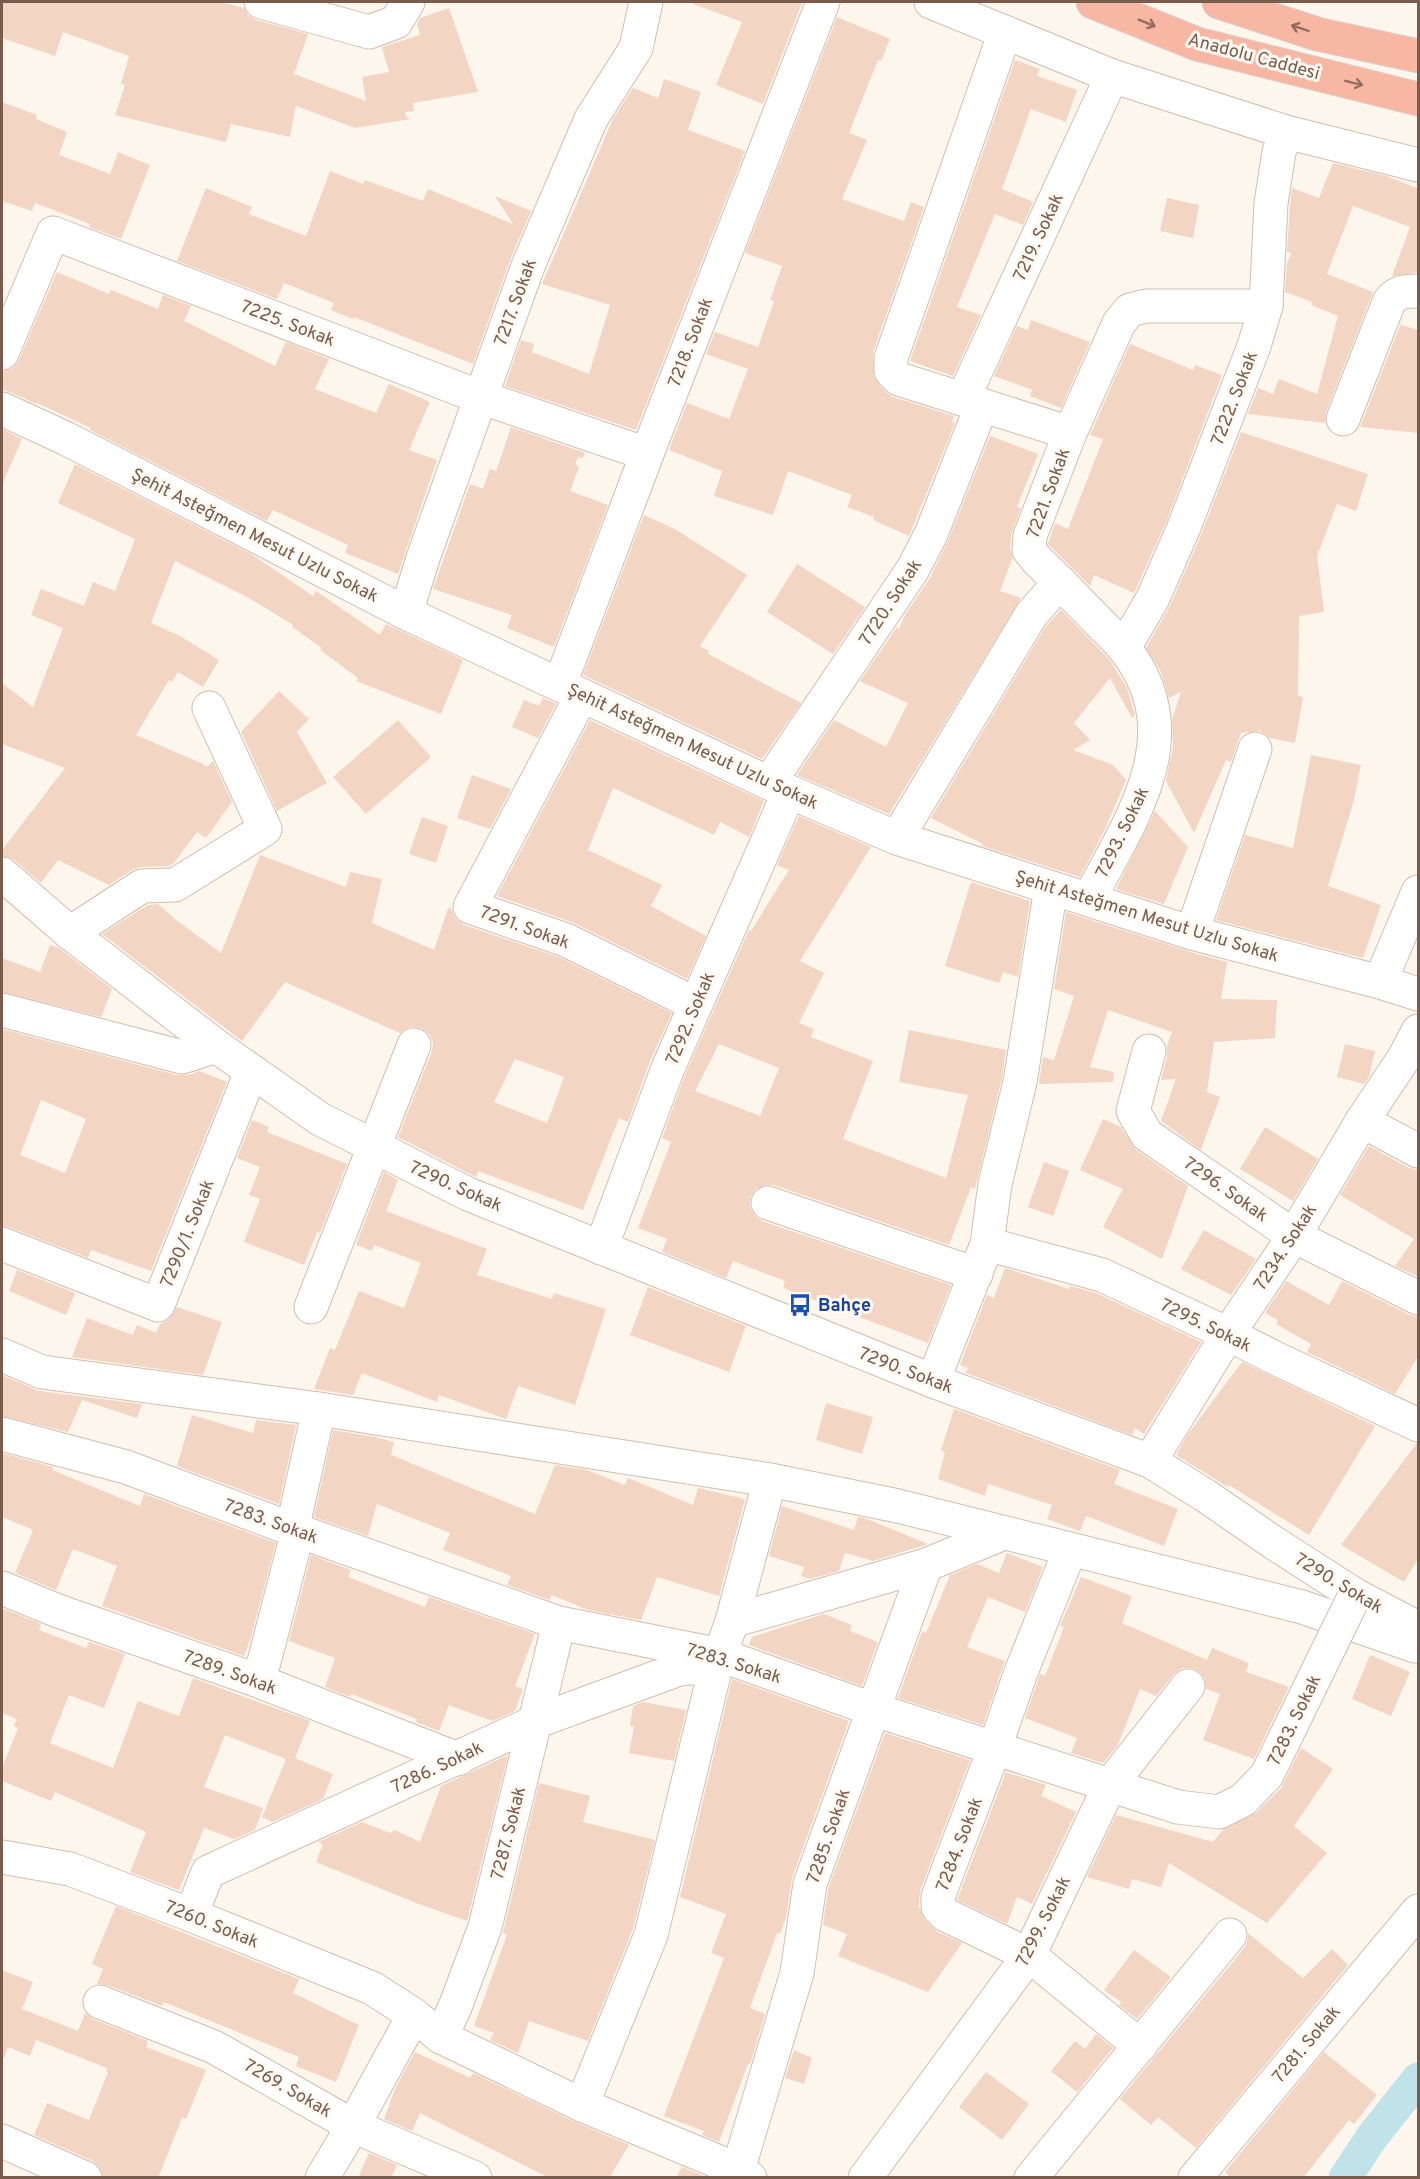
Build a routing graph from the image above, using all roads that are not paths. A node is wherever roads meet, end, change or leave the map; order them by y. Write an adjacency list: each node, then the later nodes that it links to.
1 (261, 2): 2 (street)
2 (408, 2)
3 (646, 2): 17 (street, 7217. Sokak)
4 (823, 2): 22 (street, 7218. Sokak)
5 (931, 2): 8 (street)
6 (1093, 2): 11 (highway, Anadolu Caddesi, one-way to 11)
7 (1219, 2): 9 (highway, Anadolu Caddesi, one-way to 7)
8 (1005, 33): 10 (street); 18 (street)
9 (1419, 56)
10 (1112, 76): 12 (street); 18 (street, 7219. Sokak)
11 (1419, 99)
12 (1286, 132): 13 (street); 15 (street, 7222. Sokak)
13 (1419, 165)
14 (1419, 291): 20 (street)
15 (1266, 306): 21 (street, 7221. Sokak); 25 (street, 7222. Sokak)
16 (2, 354): 17 (street, 7225. Sokak)
17 (480, 397): 22 (street, 7225. Sokak); 24 (street, 7217. Sokak)
18 (972, 402): 21 (street); 29 (street, 7720. Sokak)
19 (2, 409): 24 (street, Şehit Asteğmen Mesut Uzlu Sokak)
20 (1343, 419)
21 (1070, 433): 23 (street, 7221. Sokak)
22 (647, 454): 26 (street, 7218. Sokak)
23 (1059, 582): 25 (street, 7293. Sokak); 30 (street)
24 (406, 613): 26 (street, Şehit Asteğmen Mesut Uzlu Sokak)
25 (1124, 648): 34 (street, 7293. Sokak)
26 (570, 691): 29 (street, Şehit Asteğmen Mesut Uzlu Sokak); 39 (street, 7291. Sokak)
27 (209, 708): 35 (street)
28 (1255, 749): 36 (street)
29 (779, 788): 30 (street, Şehit Asteğmen Mesut Uzlu Sokak); 39 (street, 7292. Sokak)
30 (897, 838): 32 (street, Şehit Asteğmen Mesut Uzlu Sokak)
31 (2, 874): 35 (street, 7290. Sokak)
32 (1051, 888): 34 (street, Şehit Asteğmen Mesut Uzlu Sokak); 53 (street)
33 (1419, 892): 37 (street)
34 (1089, 899): 36 (street, Şehit Asteğmen Mesut Uzlu Sokak)
35 (70, 933): 43 (street, 7290. Sokak)
36 (1192, 933): 37 (street, Şehit Asteğmen Mesut Uzlu Sokak)
37 (1380, 982): 38 (street, Şehit Asteğmen Mesut Uzlu Sokak)
38 (1419, 994)
39 (695, 1004): 52 (street, 7292. Sokak)
40 (2, 1010): 43 (street)
41 (1419, 1031): 46 (street, 7234. Sokak)
42 (414, 1045): 47 (street)
43 (216, 1046): 45 (street, 7290. Sokak)
44 (1149, 1051): 50 (street, 7296. Sokak)
45 (251, 1072): 47 (street, 7290. Sokak); 51 (street, 7290/1. Sokak)
46 (1362, 1121): 48 (street); 50 (street, 7234. Sokak)
47 (373, 1148): 52 (street, 7290. Sokak); 55 (street)
48 (1419, 1151)
49 (768, 1203): 53 (street, 7295. Sokak)
50 (1294, 1236): 54 (street, 7296. Sokak); 56 (street, 7234. Sokak)
51 (2, 1244)
52 (601, 1248): 58 (street, 7290. Sokak)
53 (982, 1259): 56 (street, 7295. Sokak); 58 (street)
54 (1419, 1299)
55 (311, 1307)
56 (1228, 1334): 60 (street, 7295. Sokak); 62 (street, 7234. Sokak)
57 (2, 1355): 59 (street)
58 (933, 1381): 62 (street, 7290. Sokak)
59 (319, 1409): 63 (street); 64 (street)
60 (1419, 1425)
61 (2, 1434): 64 (street, 7283. Sokak)
62 (1150, 1461): 69 (street, 7290. Sokak)
63 (770, 1480): 65 (street); 70 (street)
64 (298, 1531): 71 (street, 7283. Sokak); 75 (street)
65 (1004, 1533): 66 (street); 67 (street)
66 (1070, 1550): 73 (street); 79 (street, 7284. Sokak)
67 (926, 1565): 70 (street); 77 (street, 7285. Sokak)
68 (2, 1588): 75 (street, 7289. Sokak)
69 (1354, 1596): 72 (street, 7290. Sokak); 81 (street, 7283. Sokak, bridge)
70 (732, 1621): 74 (street)
71 (559, 1623): 74 (street, 7283. Sokak); 78 (street, 7287. Sokak)
72 (1419, 1628)
73 (1419, 1648)
74 (718, 1660): 77 (street, 7283. Sokak); 78 (street, 7286. Sokak); 91 (street)
75 (256, 1680): 80 (street, 7289. Sokak)
76 (1188, 1686): 81 (street, 7299. Sokak)
77 (872, 1709): 79 (street, 7283. Sokak); 94 (street, 7285. Sokak)
78 (535, 1722): 80 (street, 7286. Sokak); 89 (street, 7287. Sokak)
79 (994, 1750): 81 (street, 7283. Sokak); 86 (street, 7284. Sokak)
80 (458, 1759): 84 (street, 7286. Sokak)
81 (1110, 1785): 86 (street, 7299. Sokak)
82 (2, 1857): 84 (street, 7260. Sokak)
83 (1419, 1911): 100 (street, 7281. Sokak)
84 (191, 1915): 88 (street, 7260. Sokak)
85 (1230, 1935): 90 (street)
86 (1029, 1955): 90 (street, 7284. Sokak); 98 (street, 7299. Sokak)
87 (100, 2002): 92 (street, 7269. Sokak)
88 (414, 2015): 89 (street, 7260. Sokak); 92 (street)
89 (441, 2037): 91 (street, 7260. Sokak)
90 (1140, 2046): 99 (street)
91 (582, 2105): 94 (street, 7260. Sokak)
92 (353, 2126): 96 (street); 97 (street, 7269. Sokak)
93 (2, 2141): 95 (street)
94 (744, 2174)
95 (85, 2178)
96 (322, 2178)
97 (475, 2178)
98 (865, 2178)
99 (1031, 2178)
100 (1196, 2178)

